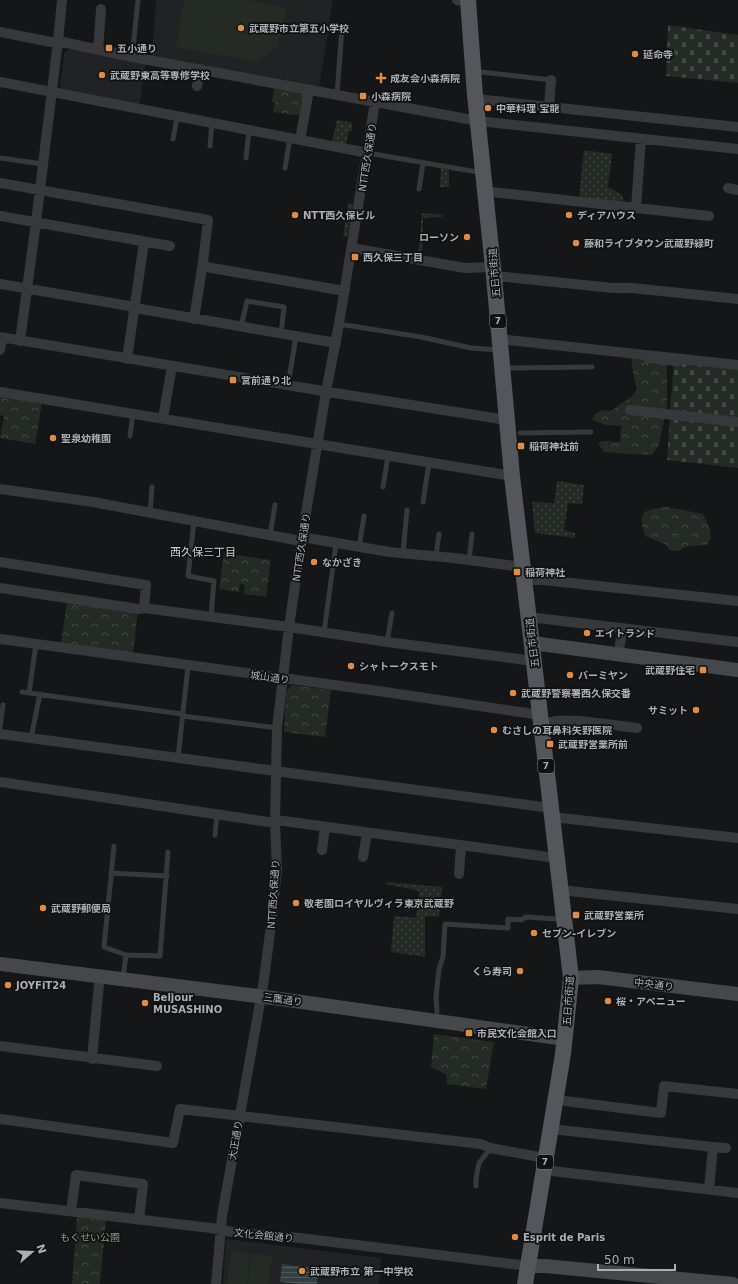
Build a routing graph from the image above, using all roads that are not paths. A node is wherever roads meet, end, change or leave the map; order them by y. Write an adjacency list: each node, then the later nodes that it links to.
1 (62, 0): 7 (street)
2 (138, 0): 9 (lane)
3 (464, 1): 18 (main road, 五日市街道 / 7)
4 (101, 9): 8 (street)
5 (342, 28): 17 (lane)
6 (0, 32): 7 (street)
7 (58, 41): 8 (street); 16 (street)
8 (98, 50): 9 (street)
9 (132, 57): 10 (street)
10 (201, 69): 14 (street); 15 (street)
11 (481, 72): 12 (lane)
12 (551, 80): 20 (street)
13 (0, 82): 16 (street)
14 (197, 86)
15 (309, 90): 17 (street); 29 (street)
16 (52, 92): 21 (street); 36 (street)
17 (337, 95): 19 (street)
18 (476, 99): 20 (street); 22 (main road, 五日市街道 / 7)
19 (376, 102): 22 (street); 32 (street, NTT西久保通り)
20 (549, 106): 24 (street)
21 (177, 117): 23 (street); 27 (lane)
22 (478, 121): 28 (street); 51 (main road, 五日市街道 / 7)
23 (212, 123): 25 (street); 30 (lane)
24 (738, 127)
25 (249, 130): 26 (street); 34 (lane)
26 (290, 138): 29 (street); 37 (lane)
27 (173, 139)
28 (642, 139): 31 (street); 43 (street)
29 (300, 140): 32 (street)
30 (210, 146)
31 (738, 149)
32 (368, 153): 35 (lane); 49 (street, NTT西久保通り)
33 (0, 158): 36 (lane)
34 (246, 158)
35 (423, 163): 38 (lane); 40 (lane)
36 (43, 164): 41 (street)
37 (285, 168)
38 (476, 172)
39 (0, 183): 41 (street)
40 (419, 189)
41 (40, 190): 46 (street); 50 (street)
42 (492, 192): 43 (street)
43 (636, 207): 45 (street)
44 (0, 216): 46 (street)
45 (709, 216)
46 (36, 222): 47 (street); 53 (street)
47 (144, 242): 48 (street); 56 (street)
48 (170, 246)
49 (352, 248): 51 (street); 54 (street, NTT西久保通り)
50 (203, 262): 54 (street); 57 (street)
51 (494, 272): 55 (street); 65 (main road, 五日市街道 / 7)
52 (0, 284): 53 (street)
53 (28, 288): 56 (street); 63 (street)
54 (345, 291): 58 (street, NTT西久保通り)
55 (738, 300)
56 (135, 307): 57 (street); 67 (street)
57 (194, 319): 59 (street)
58 (339, 324): 64 (street, NTT西久保通り); 65 (lane)
59 (241, 327): 60 (street); 60 (lane)
60 (281, 334): 61 (street)
61 (296, 336): 64 (street); 74 (lane)
62 (1, 338): 63 (street); 66 (street)
63 (20, 341): 67 (street)
64 (336, 343): 76 (street, NTT西久保通り)
65 (500, 344): 68 (street); 80 (main road, 五日市街道 / 7)
66 (0, 350)
67 (126, 358): 71 (street)
68 (681, 359): 69 (lane); 70 (street)
69 (646, 360)
70 (738, 365)
71 (172, 366): 74 (street); 79 (street)
72 (592, 367): 73 (lane)
73 (509, 368)
74 (288, 385): 76 (street)
75 (0, 392): 78 (street)
76 (326, 392): 80 (street); 85 (street, NTT西久保通り)
77 (630, 410): 81 (street)
78 (134, 413): 79 (street); 84 (lane)
79 (163, 418): 85 (street)
80 (507, 420): 88 (main road, 五日市街道 / 7)
81 (738, 422)
82 (520, 432): 83 (lane)
83 (591, 432)
84 (130, 436)
85 (318, 444): 86 (street); 101 (street, NTT西久保通り)
86 (388, 456): 87 (street); 89 (lane)
87 (429, 463): 88 (street); 92 (lane)
88 (512, 476): 108 (main road, 五日市街道 / 7)
89 (383, 487)
90 (152, 488): 95 (lane)
91 (0, 490): 95 (street)
92 (423, 502)
93 (275, 504): 100 (lane)
94 (407, 510): 104 (lane)
95 (150, 513): 97 (street)
96 (364, 516): 103 (lane)
97 (194, 521): 100 (street); 113 (lane)
98 (439, 534): 105 (lane)
99 (472, 534): 106 (lane)
100 (270, 535): 101 (street)
101 (301, 539): 102 (street); 115 (street, NTT西久保通り)
102 (336, 544): 103 (street); 117 (lane)
103 (359, 547): 104 (street)
104 (402, 553): 105 (street)
105 (436, 556): 106 (street)
106 (469, 560): 108 (street)
107 (0, 562): 111 (street)
108 (523, 574): 110 (street); 121 (main road, 五日市街道 / 7)
109 (0, 588): 111 (street)
110 (738, 601)
111 (144, 608): 113 (street)
112 (392, 613): 119 (lane)
113 (211, 616): 115 (street)
114 (537, 618): 116 (street)
115 (289, 627): 117 (street); 127 (street, NTT西久保通り)
116 (622, 629): 120 (street); 123 (street)
117 (324, 632): 119 (street)
118 (0, 639): 122 (street, 城山通り)
119 (387, 642): 124 (street)
120 (738, 642)
121 (532, 643): 124 (main road, 五日市街道 / 7); 126 (street)
122 (36, 644): 125 (street, 城山通り); 129 (lane)
123 (620, 645)
124 (534, 661): 133 (main road, 五日市街道 / 7)
125 (188, 666): 127 (street, 城山通り); 132 (lane)
126 (738, 670)
127 (282, 679): 133 (street, 城山通り); 135 (street, NTT西久保通り)
128 (22, 692): 129 (lane)
129 (29, 692): 130 (lane)
130 (40, 694): 132 (lane); 138 (lane)
131 (3, 705): 134 (lane)
132 (182, 715): 135 (lane); 139 (lane)
133 (544, 719): 136 (street, 城山通り); 142 (main road, 五日市街道 / 7)
134 (0, 727)
135 (277, 728): 140 (street, NTT西久保通り)
136 (637, 728)
137 (0, 734): 138 (street)
138 (31, 738): 139 (street)
139 (177, 759): 140 (street)
140 (276, 771): 142 (street); 144 (street, NTT西久保通り)
141 (0, 782): 143 (street)
142 (551, 813): 148 (street); 154 (main road, 五日市街道 / 7)
143 (217, 814): 144 (street); 147 (lane)
144 (275, 821): 145 (street); 167 (street, NTT西久保通り)
145 (325, 827): 146 (street); 151 (street)
146 (367, 833): 150 (street); 153 (street)
147 (215, 834)
148 (738, 838)
149 (114, 846): 155 (lane)
150 (461, 846): 154 (street); 156 (street)
151 (322, 850)
152 (168, 852): 157 (lane)
153 (363, 857)
154 (556, 858): 158 (main road, 五日市街道 / 7)
155 (111, 873): 157 (lane); 161 (lane)
156 (459, 874)
157 (166, 876): 161 (lane)
158 (560, 890): 159 (street); 163 (main road, 五日市街道 / 7)
159 (738, 909)
160 (556, 919): 168 (lane)
161 (126, 955): 164 (lane)
162 (0, 964): 164 (street, 三鷹通り)
163 (571, 978): 166 (street, 中央通り); 169 (main road, 五日市街道 / 7)
164 (123, 979): 167 (street, 三鷹通り)
165 (99, 984): 171 (street)
166 (738, 994)
167 (261, 996): 169 (street, 三鷹通り); 175 (street, 大正通り)
168 (437, 1012)
169 (565, 1039): 177 (main road, 五日市街道 / 7)
170 (0, 1046): 171 (street)
171 (92, 1059): 172 (street)
172 (157, 1066)
173 (738, 1094): 174 (street)
174 (566, 1101)
175 (240, 1116): 176 (street); 179 (street); 188 (street, 大正通り)
176 (0, 1119)
177 (551, 1129): 178 (street); 181 (main road, 五日市街道 / 7)
178 (713, 1147): 180 (street); 183 (street)
179 (491, 1148): 181 (street); 182 (lane)
180 (726, 1148)
181 (545, 1164): 183 (street); 189 (main road, 五日市街道 / 7)
182 (476, 1186)
183 (709, 1189): 184 (street)
184 (738, 1193)
185 (0, 1203): 186 (street, 文化会館通り)
186 (71, 1211): 187 (street, 文化会館通り); 187 (street)
187 (139, 1220): 188 (street, 文化会館通り)
188 (220, 1229): 189 (street, 文化会館通り); 190 (street, 大正通り)
189 (528, 1266): 191 (main road, 五日市街道 / 7); 192 (street)
190 (216, 1284)
191 (525, 1284)
192 (733, 1284)

